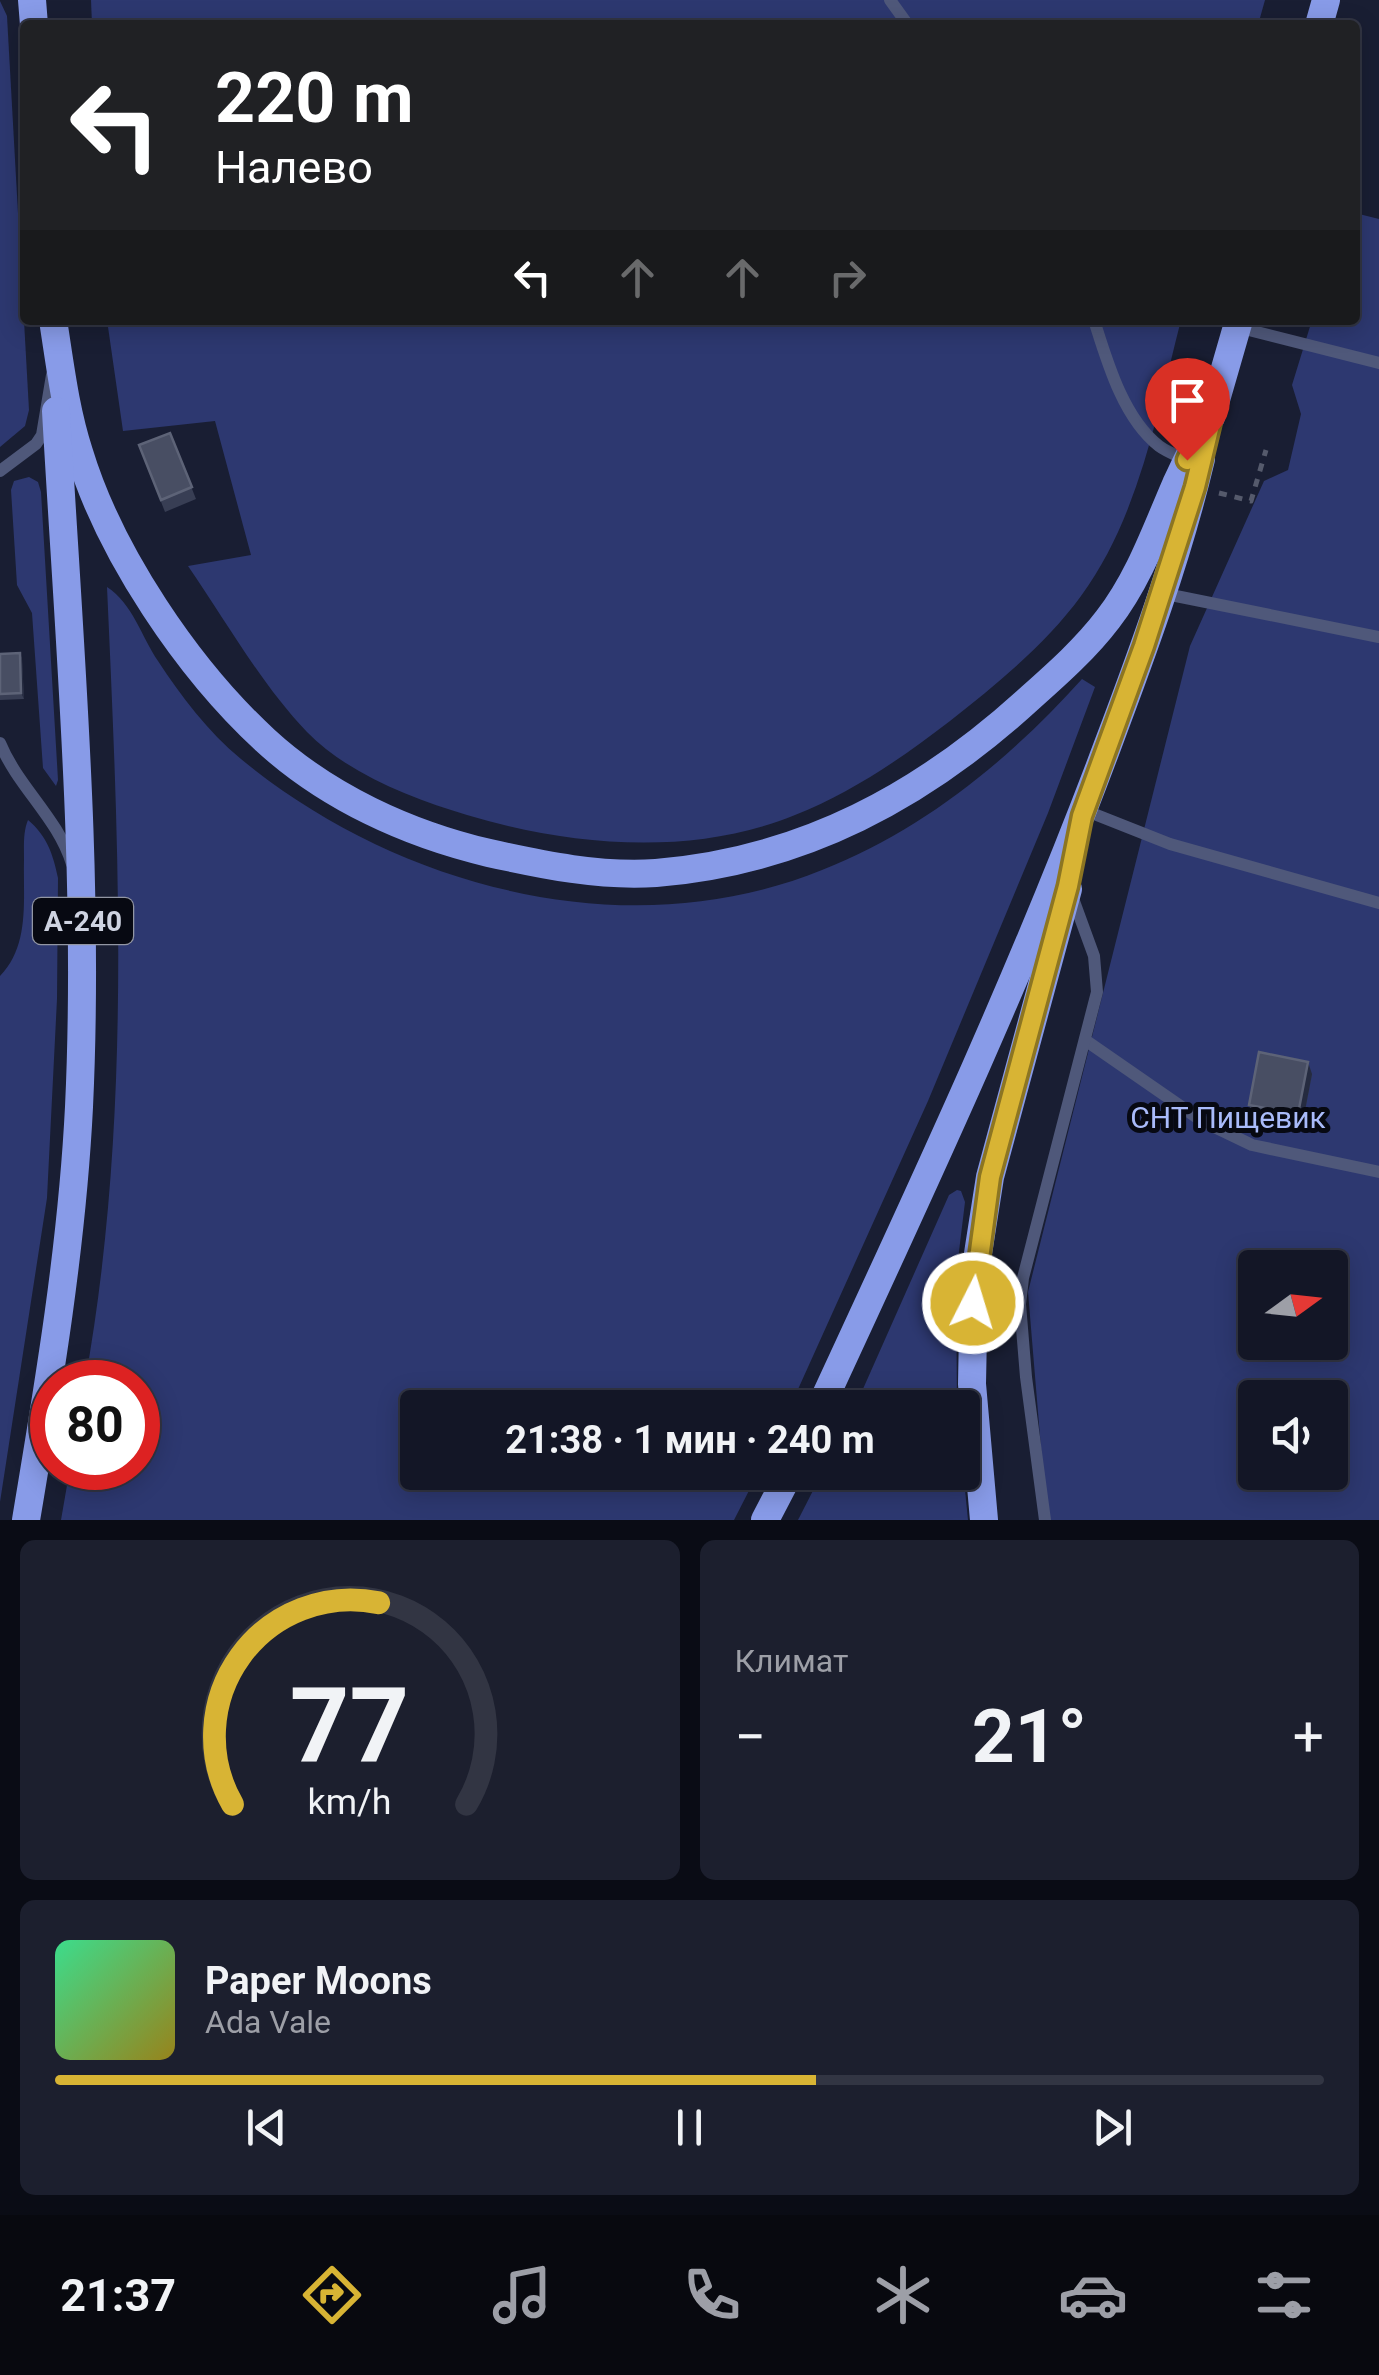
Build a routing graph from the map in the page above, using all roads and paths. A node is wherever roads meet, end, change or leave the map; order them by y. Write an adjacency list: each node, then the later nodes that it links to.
1 (52, 325): 6 (highway, А-240)
2 (53, 325): 9 (highway)
3 (1096, 325): 9 (lane)
4 (1238, 325): 8 (highway)
5 (1242, 325): 7 (lane)
6 (53, 360): 10 (lane); 17 (highway, А-240)
7 (1379, 364)
8 (1216, 400): 9 (highway); 11 (highway)
9 (1187, 460)
10 (0, 471)
11 (1160, 593): 12 (lane); 14 (highway)
12 (1379, 637)
13 (0, 743): 17 (lane)
14 (1082, 813): 15 (highway); 16 (lane); 20 (highway)
15 (1068, 886): 18 (lane); 24 (highway)
16 (1379, 904)
17 (83, 915): 22 (highway, А-240)
18 (1085, 1040): 19 (lane); 25 (lane)
19 (1379, 1172)
20 (828, 1390)
21 (781, 1490): 23 (highway)
22 (26, 1520)
23 (765, 1520)
24 (984, 1520)
25 (1045, 1520)

